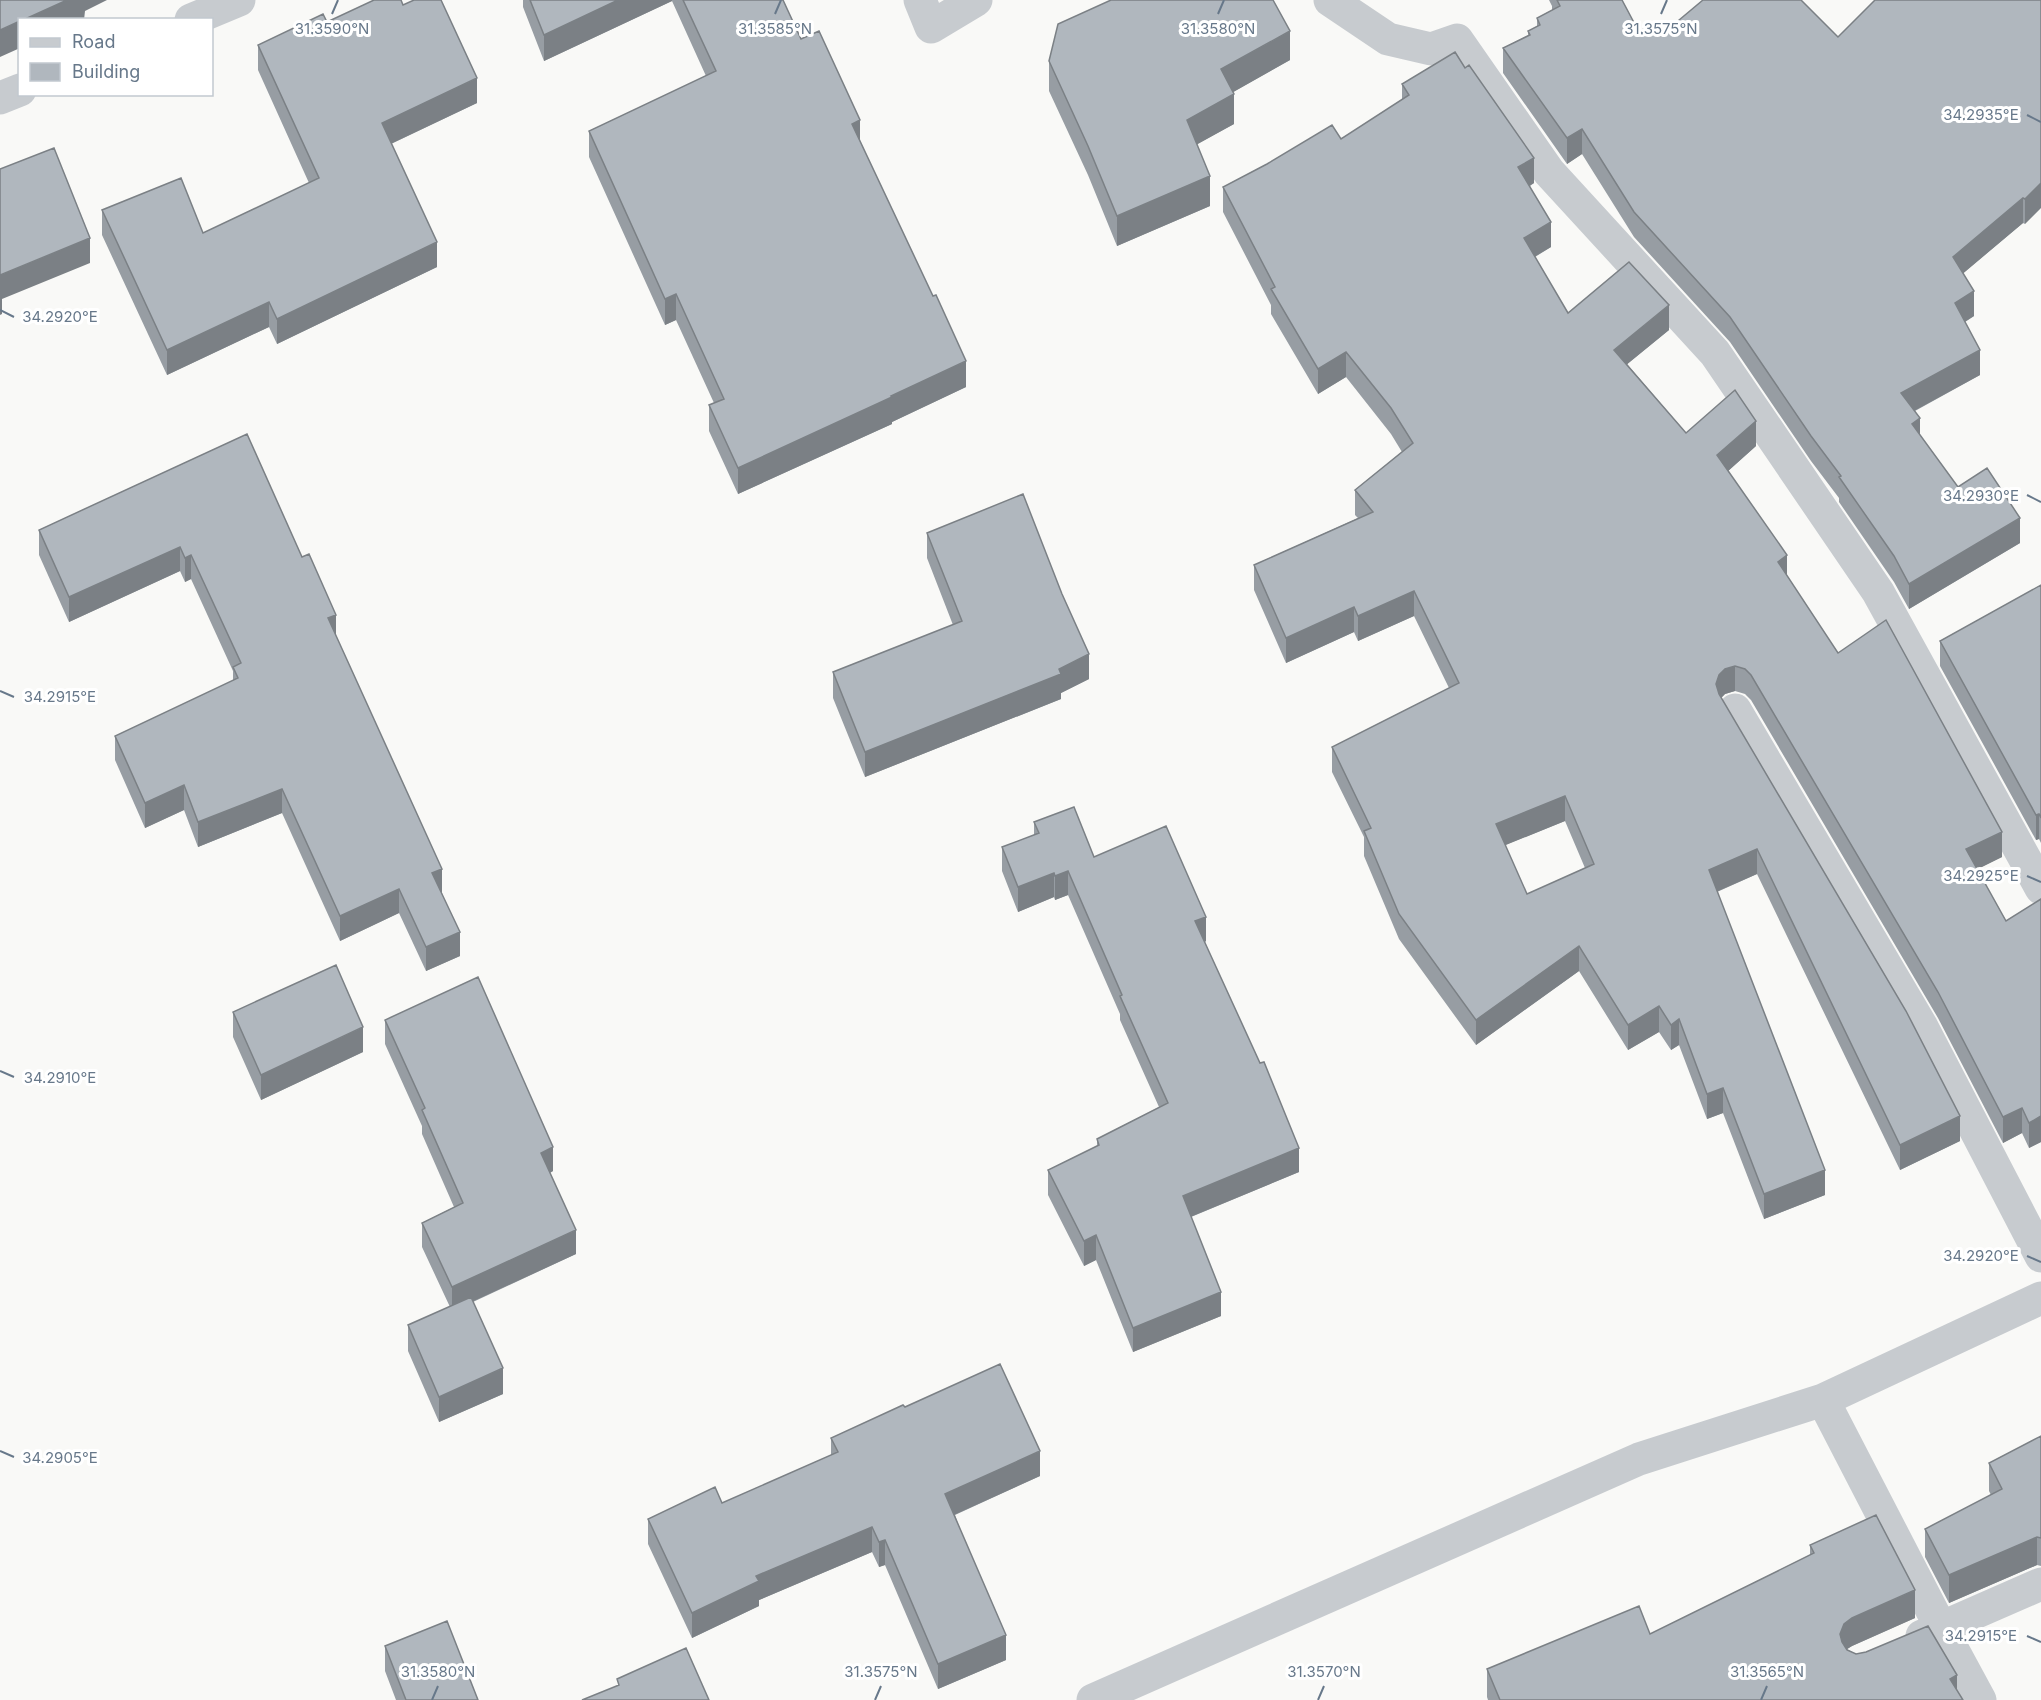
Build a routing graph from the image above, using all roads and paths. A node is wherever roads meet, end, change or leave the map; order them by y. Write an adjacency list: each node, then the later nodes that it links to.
1 (238, 0): 5 (street)
2 (976, 0): 4 (street)
3 (1330, 0): 9 (street)
4 (926, 14)
5 (196, 18)
6 (18, 91): 7 (street)
7 (0, 98)
8 (1735, 710): 10 (street)
9 (2041, 888)
10 (2041, 1257)
11 (2041, 1298): 12 (street)
12 (1824, 1400): 14 (street); 16 (street)
13 (2041, 1584): 14 (street)
14 (1941, 1628): 15 (street); 17 (street)
15 (1900, 1646)
16 (1093, 1700)
17 (1980, 1700)

